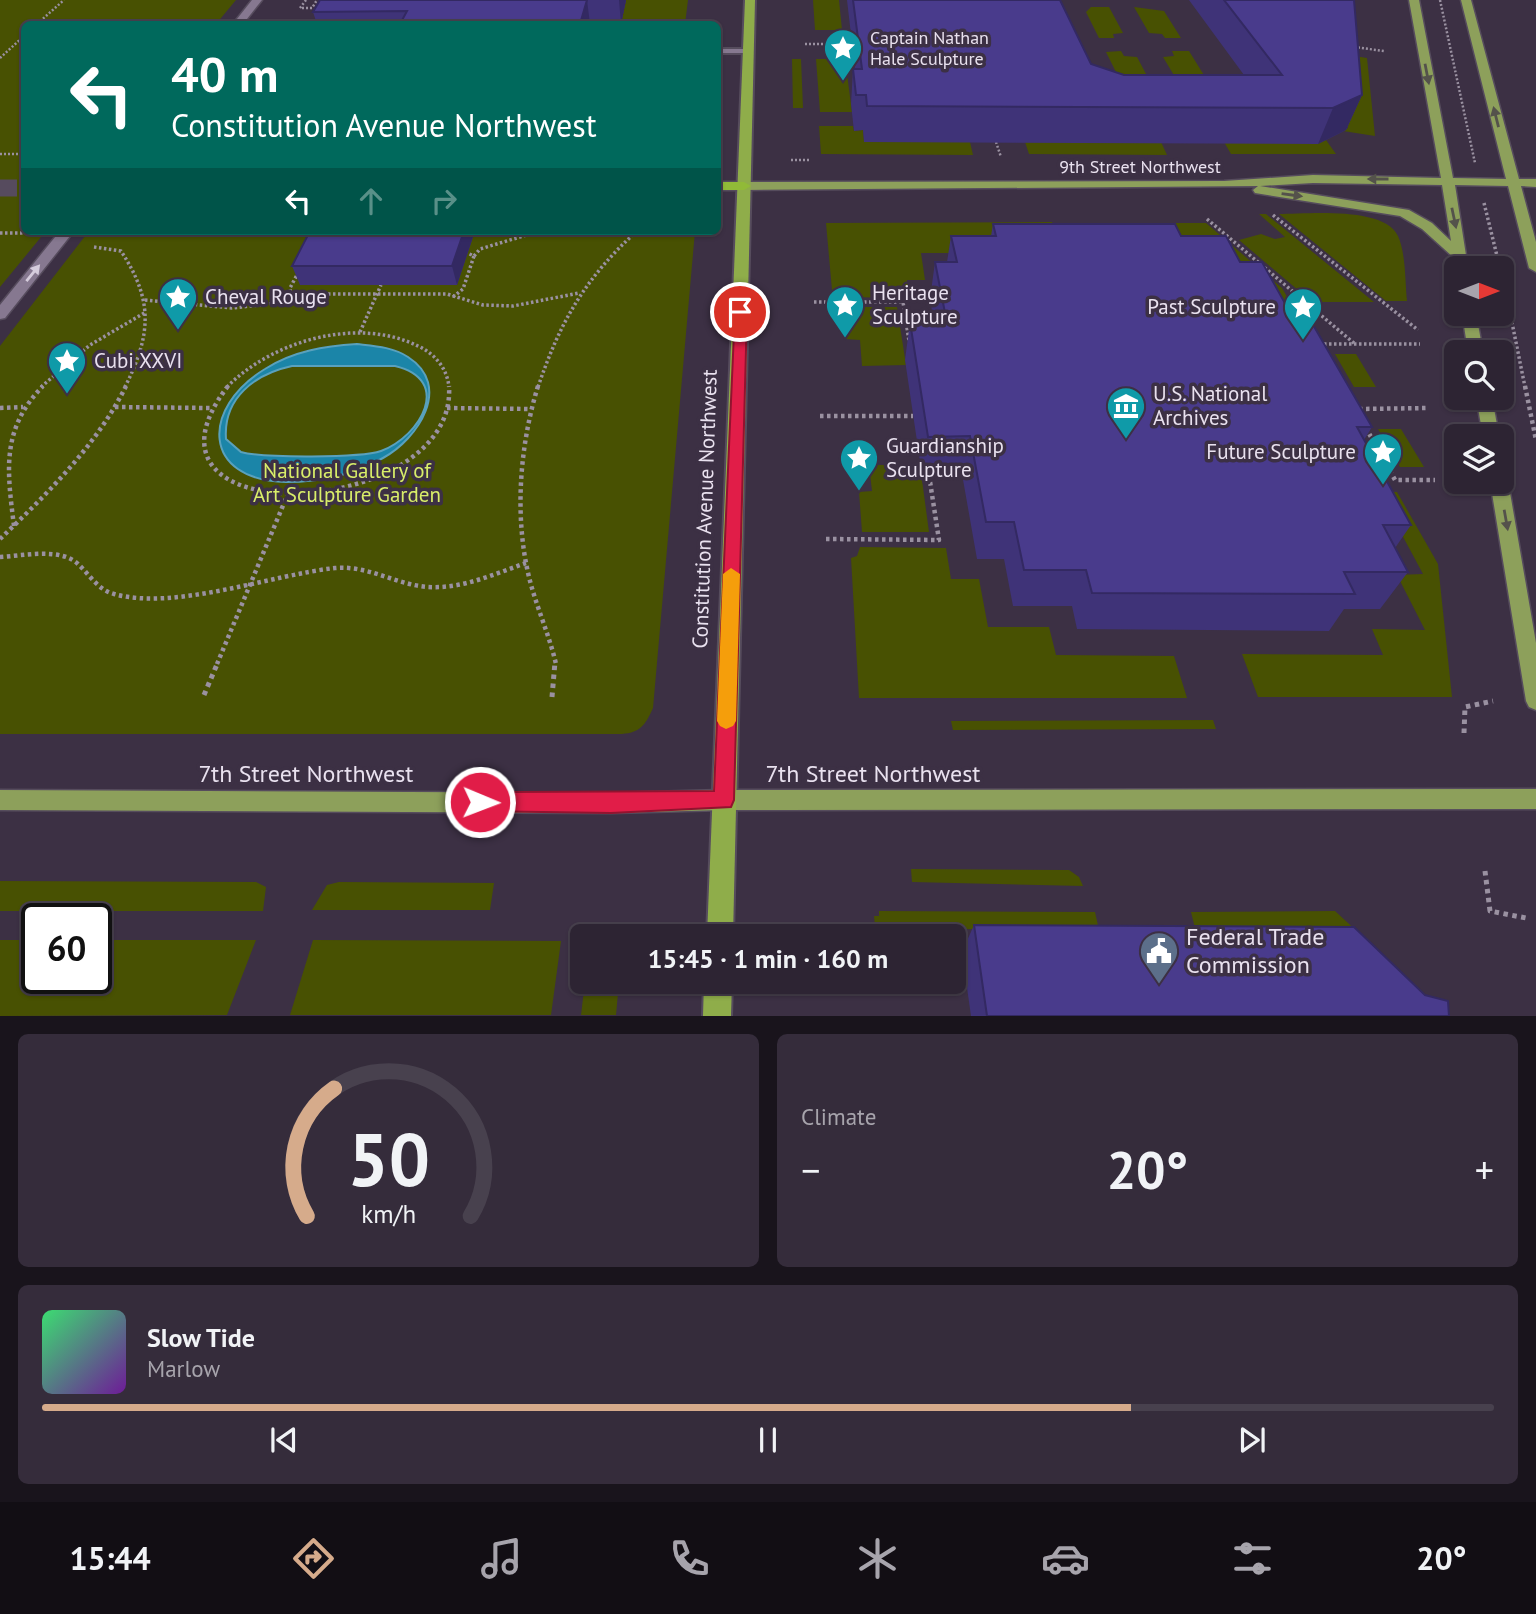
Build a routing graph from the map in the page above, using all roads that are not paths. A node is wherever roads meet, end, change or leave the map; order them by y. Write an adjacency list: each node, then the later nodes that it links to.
1 (257, 0): 5 (street)
2 (750, 0): 7 (highway, Constitution Avenue Northwest)
3 (1414, 0): 8 (main road, one-way to 8)
4 (1466, 0): 9 (main road, one-way to 4)
5 (240, 21)
6 (721, 51): 7 (lane)
7 (749, 51): 13 (highway, Constitution Avenue Northwest)
8 (1446, 181): 9 (main road, 9th Street Northwest); 11 (main road, 9th Street Northwest, one-way to 11); 16 (main road, one-way to 16)
9 (1514, 183): 10 (main road, 9th Street Northwest); 17 (main road)
10 (1536, 183)
11 (1224, 185): 13 (main road, 9th Street Northwest); 15 (main road, one-way to 15)
12 (721, 186): 13 (highway)
13 (744, 186): 23 (highway, Constitution Avenue Northwest)
14 (64, 235): 18 (street, one-way to 14)
15 (1455, 256)
16 (1459, 256)
17 (1536, 268)
18 (0, 315)
19 (1501, 494): 20 (main road, one-way to 20)
20 (1536, 701)
21 (1536, 799): 23 (main road, 7th Street Northwest)
22 (0, 800): 23 (main road, 7th Street Northwest)
23 (724, 800): 24 (highway, Constitution Avenue Northwest)
24 (720, 924)
25 (718, 994): 26 (highway)
26 (717, 1016)

